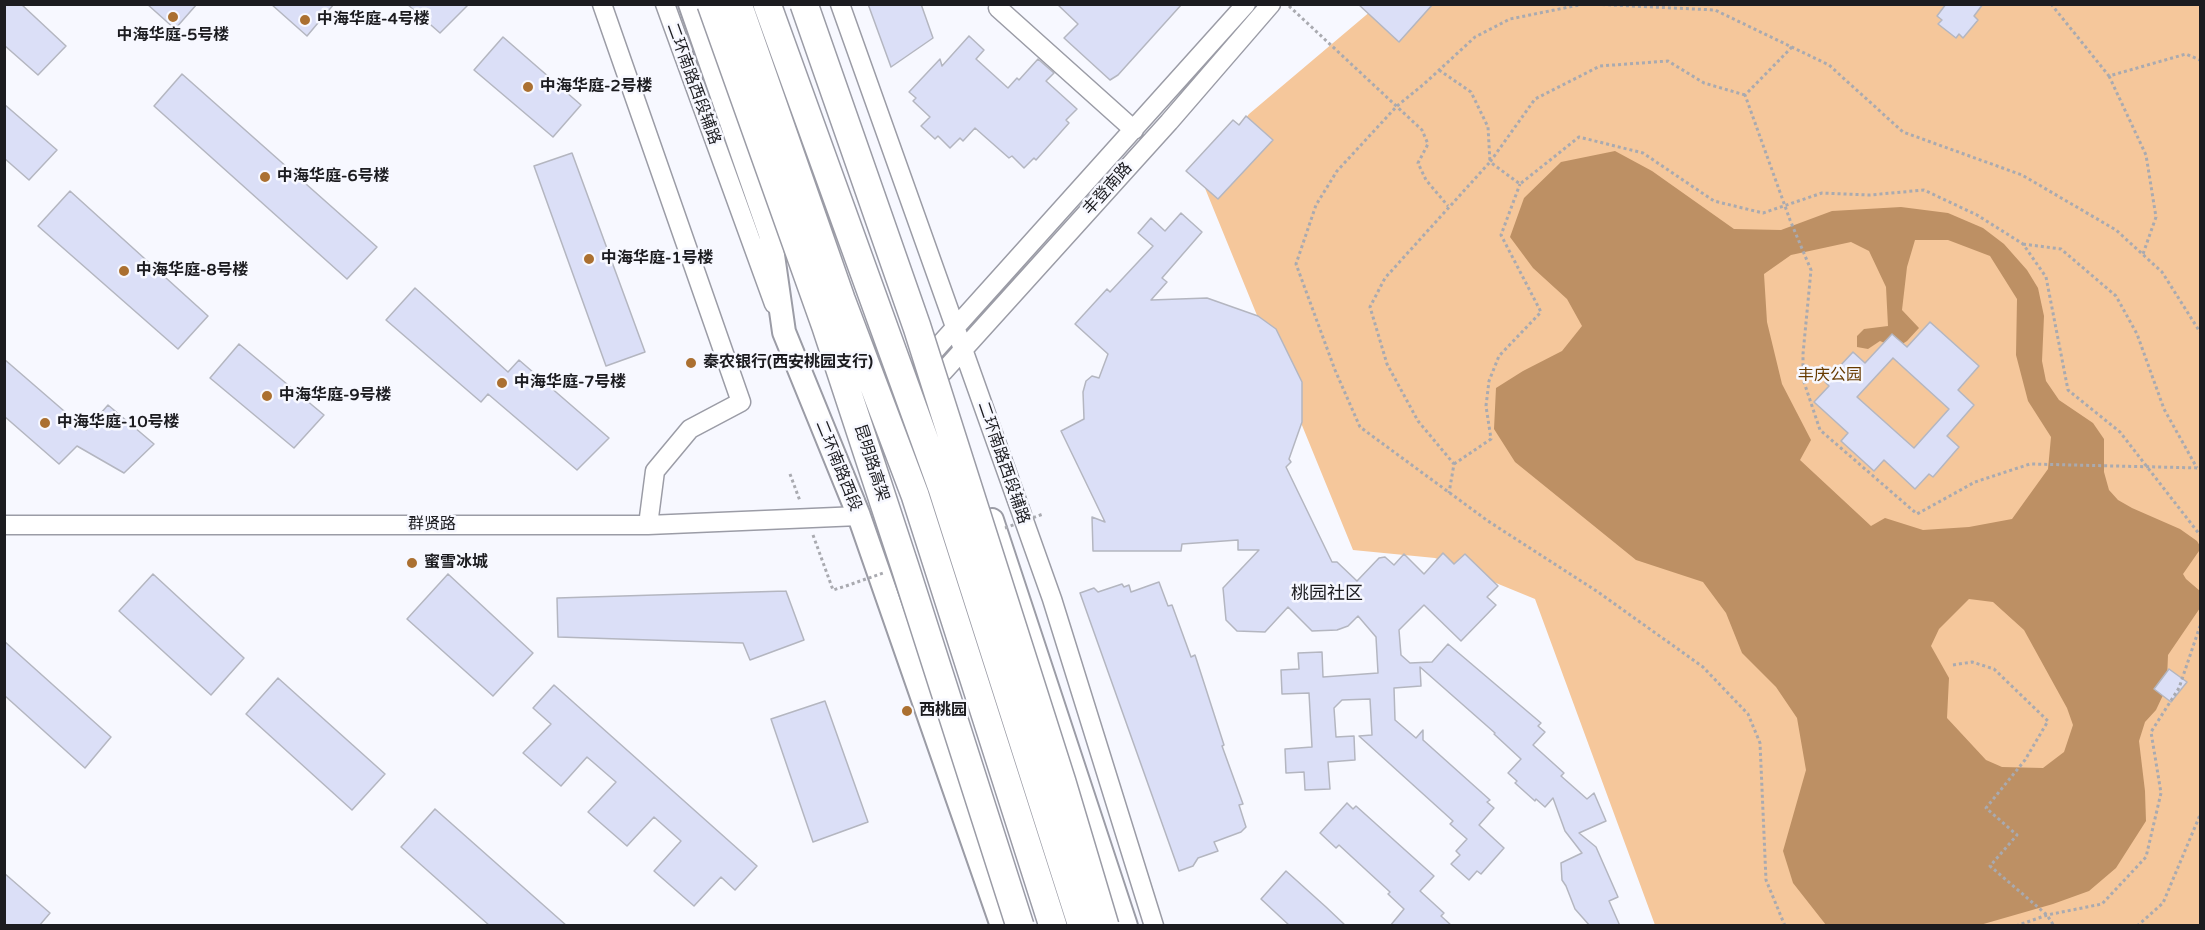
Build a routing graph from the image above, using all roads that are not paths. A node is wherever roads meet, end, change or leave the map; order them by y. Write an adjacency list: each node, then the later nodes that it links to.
1 (602, 4): 21 (street)
2 (664, 4): 15 (street, 二环南路西段辅路)
3 (690, 4): 15 (main road, 二环南路西段)
4 (711, 4): 23 (highway, 昆明路高架, bridge)
5 (738, 4): 24 (highway, bridge)
6 (766, 4): 25 (highway, bridge)
7 (804, 4): 26 (highway, bridge)
8 (810, 4): 17 (main road)
9 (840, 4): 14 (street, 二环南路西段辅路)
10 (1246, 4): 13 (street, 丰登南路)
11 (1271, 4): 16 (street, 丰登南路)
12 (998, 8): 13 (street)
13 (1134, 130): 14 (street, 丰登南路)
14 (955, 327): 16 (street, 二环南路西段辅路); 17 (street, 丰登南路)
15 (784, 332): 19 (main road, 二环南路西段)
16 (963, 349): 18 (street, 丰登南路); 28 (street, 二环南路西段辅路)
17 (935, 350): 18 (main road)
18 (943, 372): 27 (main road)
19 (859, 516): 21 (street, 群贤路); 22 (main road, 二环南路西段)
20 (4, 525): 21 (street, 群贤路)
21 (648, 525)
22 (1002, 926)
23 (1020, 926)
24 (1053, 926)
25 (1082, 926)
26 (1106, 926)
27 (1126, 926)
28 (1154, 926)

